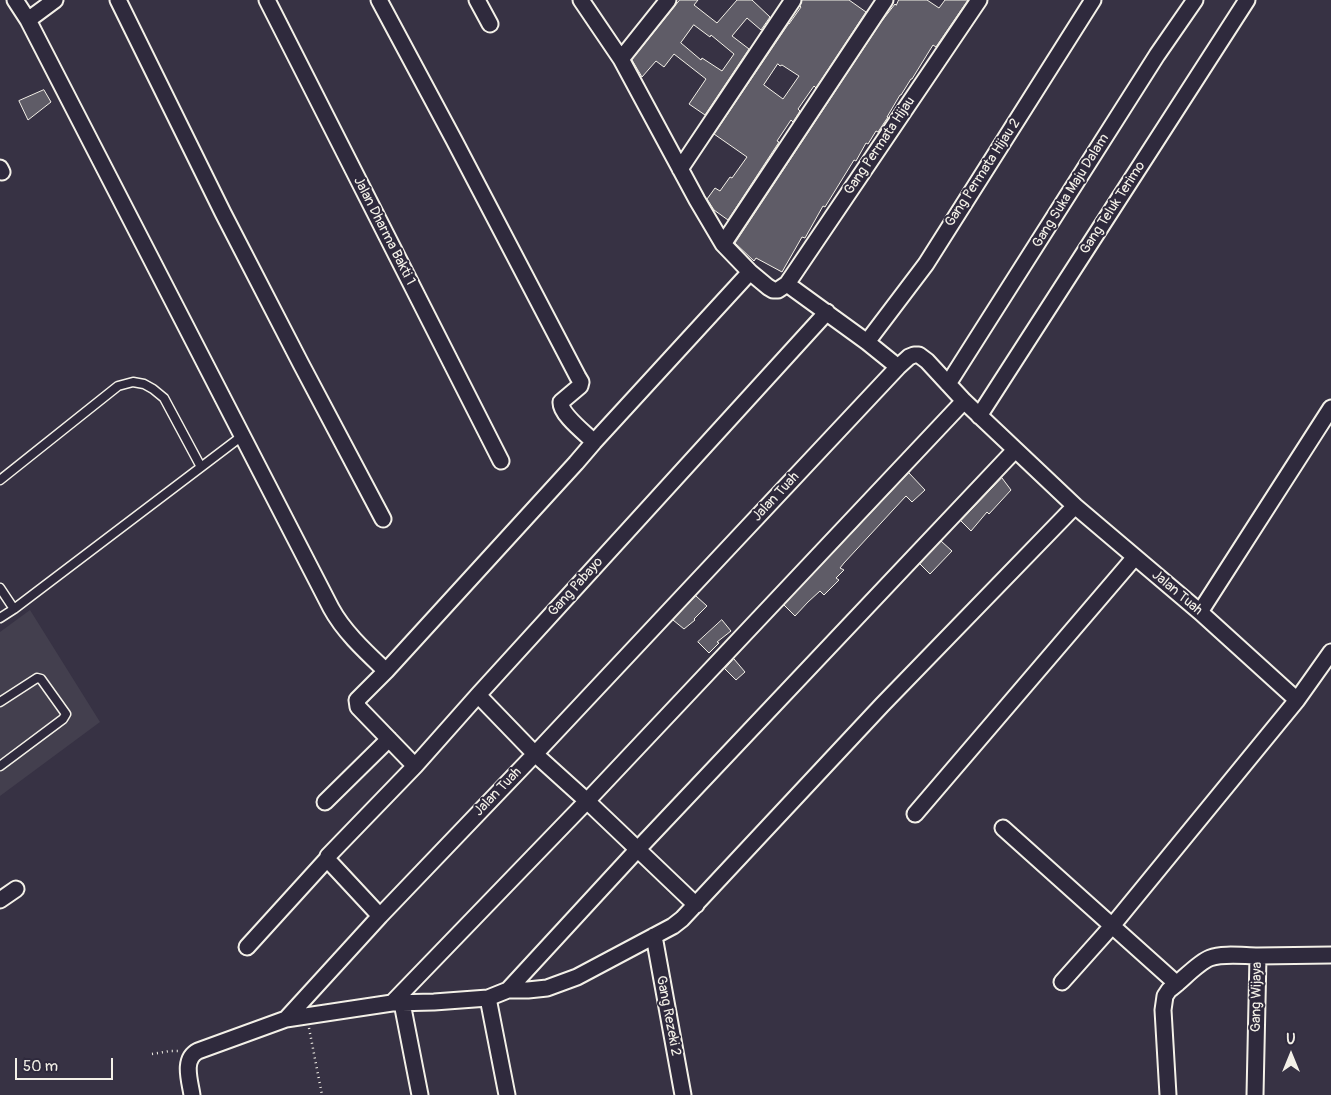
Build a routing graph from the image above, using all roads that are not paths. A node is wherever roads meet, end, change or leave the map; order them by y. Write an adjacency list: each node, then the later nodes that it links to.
1 (15, 0): 15 (street)
2 (55, 0): 15 (street)
3 (118, 0): 36 (street)
4 (267, 0): 32 (street, Jalan Dharma Bakti 1)
5 (379, 0): 30 (street)
6 (477, 0): 16 (street)
7 (581, 0): 17 (street)
8 (668, 0): 17 (street)
9 (793, 0): 18 (street)
10 (885, 0): 19 (street)
11 (979, 0): 21 (street, Gang Permata Hijau)
12 (1093, 0): 23 (street, Gang Permata Hijau 2)
13 (1195, 0): 25 (street, Gang Suka Maju Dalam)
14 (1247, 0): 28 (street, Gang Teluk Terimo)
15 (28, 20): 29 (street)
16 (490, 24)
17 (621, 59): 18 (street)
18 (680, 170): 19 (street)
19 (724, 244): 20 (street)
20 (750, 272): 21 (street); 30 (street)
21 (782, 287): 22 (street)
22 (826, 312): 23 (street); 44 (street, Gang Pabayo)
23 (867, 342): 24 (street)
24 (898, 367): 25 (street, Jalan Tuah); 48 (street, Jalan Tuah)
25 (948, 384): 26 (street, Jalan Tuah)
26 (964, 401): 28 (street, Jalan Tuah); 51 (street)
27 (1331, 408): 40 (street)
28 (979, 416): 31 (street, Jalan Tuah)
29 (242, 436): 33 (lane); 43 (street)
30 (594, 442): 43 (street)
31 (1016, 450): 35 (street, Jalan Tuah); 55 (street)
32 (501, 461)
33 (201, 468): 34 (lane); 39 (lane)
34 (0, 480)
35 (1075, 506): 37 (street, Jalan Tuah); 59 (street)
36 (383, 519)
37 (1135, 557): 40 (street, Jalan Tuah); 53 (street)
38 (0, 588): 39 (lane)
39 (14, 609): 41 (lane)
40 (1200, 612): 45 (street, Jalan Tuah)
41 (0, 618)
42 (1330, 656): 45 (street)
43 (386, 671): 47 (street)
44 (478, 695): 48 (street); 50 (street, Gang Pabayo)
45 (1297, 700): 61 (street)
46 (0, 702): 49 (lane)
47 (389, 739): 50 (street); 52 (street)
48 (535, 754): 51 (street); 60 (street, Jalan Tuah)
49 (1, 764)
50 (415, 766): 56 (street, Gang Pabayo)
51 (587, 801): 55 (street); 70 (street)
52 (325, 802)
53 (915, 814)
54 (1003, 828): 61 (street)
55 (637, 850): 59 (street); 68 (street)
56 (328, 860): 60 (street); 63 (street, Gang Pabayo)
57 (16, 889): 58 (street)
58 (0, 900)
59 (696, 905): 62 (street)
60 (380, 916): 71 (street, Jalan Tuah)
61 (1112, 926): 66 (street); 67 (street)
62 (654, 936): 68 (street); 75 (street, Gang Rezeki 2)
63 (247, 947)
64 (1331, 955): 65 (street)
65 (1258, 956): 67 (street, Gang Wijaya); 77 (street, Gang Wijaya)
66 (1062, 982)
67 (1177, 984): 76 (street, Gang Wijaya)
68 (508, 990): 69 (street)
69 (488, 998): 70 (street); 74 (street)
70 (397, 1003): 71 (street); 73 (street)
71 (286, 1019): 72 (street)
72 (192, 1095)
73 (420, 1095)
74 (507, 1095)
75 (683, 1095)
76 (1168, 1095)
77 (1255, 1095)

